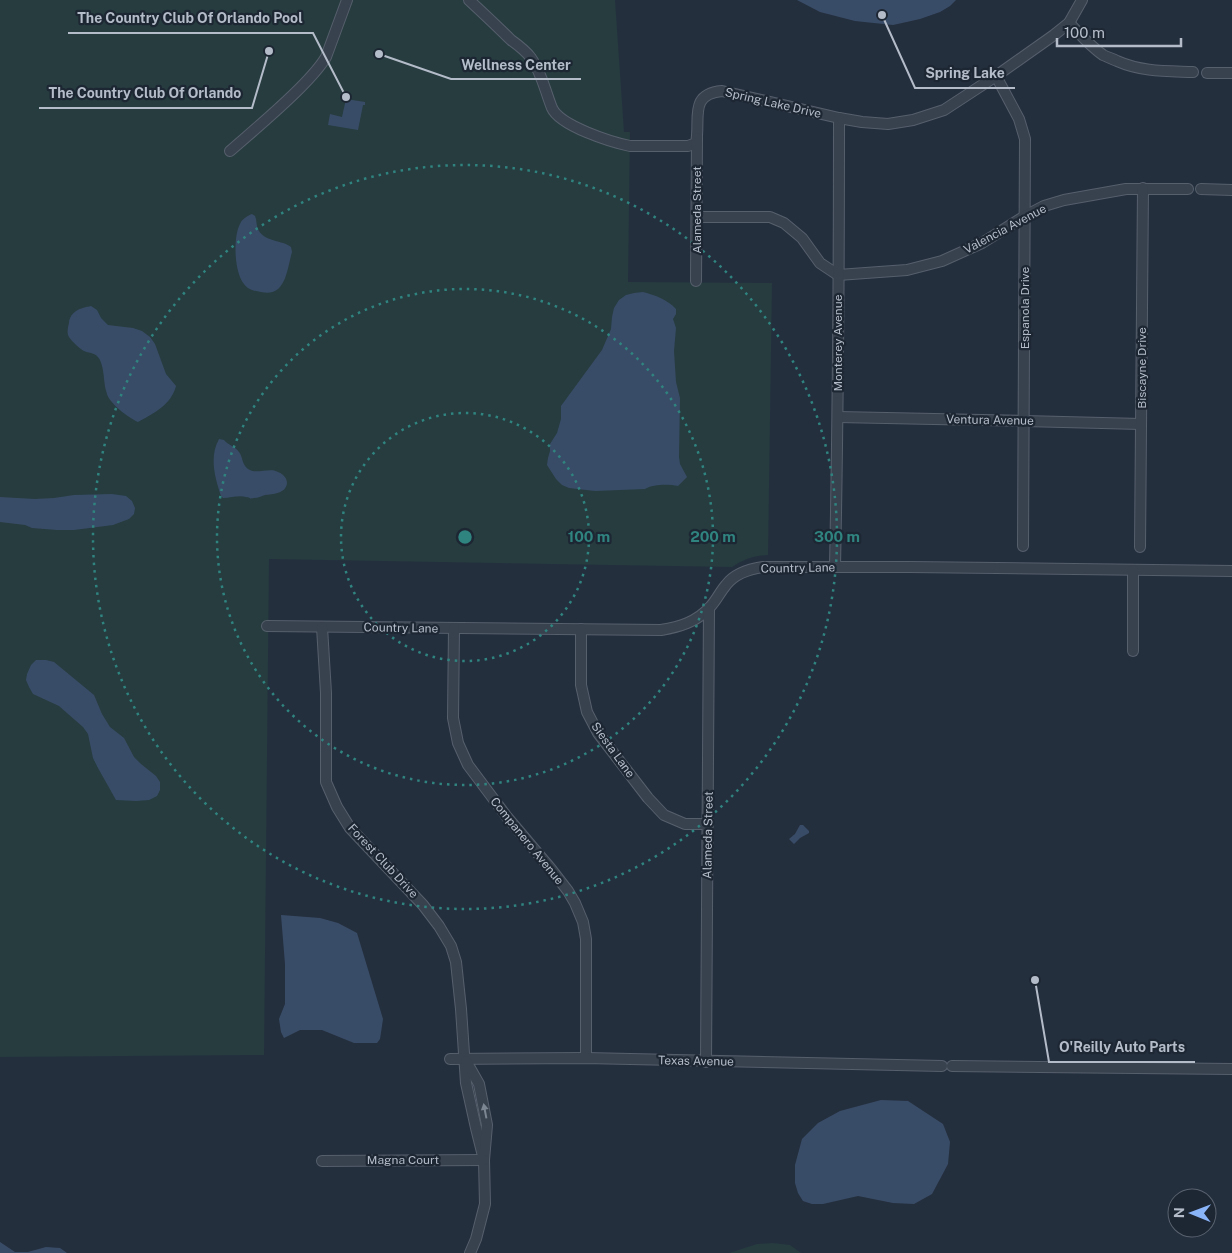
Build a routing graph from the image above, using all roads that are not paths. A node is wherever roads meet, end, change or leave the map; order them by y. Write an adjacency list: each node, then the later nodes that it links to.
1 (348, 0): 11 (street)
2 (469, 0): 10 (street)
3 (1082, 0): 4 (street, Spring Lake Drive)
4 (1069, 23): 5 (street); 8 (street, Spring Lake Drive)
5 (1193, 72)
6 (1207, 73): 7 (street)
7 (1232, 73)
8 (996, 76): 9 (street, Spring Lake Drive); 16 (street, Espanola Drive)
9 (839, 118): 10 (street, Spring Lake Drive); 18 (street, Monterey Avenue)
10 (697, 138): 17 (street, Alameda Street)
11 (230, 151)
12 (1143, 188): 13 (street, Valencia Avenue); 16 (street, Valencia Avenue); 22 (street, Biscayne Drive)
13 (1188, 189)
14 (1201, 189): 15 (street)
15 (1232, 190)
16 (1025, 216): 18 (street, Valencia Avenue); 21 (street, Espanola Drive)
17 (697, 217): 18 (street); 19 (street, Alameda Street)
18 (838, 275): 20 (street, Monterey Avenue)
19 (696, 281)
20 (838, 417): 21 (street, Ventura Avenue); 25 (street, Monterey Avenue)
21 (1024, 420): 22 (street, Ventura Avenue); 23 (street, Espanola Drive)
22 (1141, 424): 24 (street, Biscayne Drive)
23 (1023, 546)
24 (1140, 547)
25 (835, 567): 26 (street, Country Lane); 28 (street, Country Lane)
26 (1133, 570): 27 (street, Country Lane); 33 (street)
27 (1232, 571)
28 (710, 608): 32 (street, Country Lane); 34 (street, Alameda Street)
29 (267, 626): 30 (street, Country Lane)
30 (322, 627): 31 (street, Country Lane); 37 (street, Forest Club Drive)
31 (454, 628): 32 (street, Country Lane); 35 (street, Companero Avenue)
32 (581, 629): 34 (street, Siesta Lane)
33 (1133, 651)
34 (708, 824): 38 (street, Alameda Street)
35 (586, 1058): 37 (street, Texas Avenue); 38 (street, Texas Avenue)
36 (450, 1059): 37 (street, Texas Avenue)
37 (465, 1059): 40 (street, Forest Club Drive)
38 (706, 1062): 39 (street, Texas Avenue)
39 (1232, 1069)
40 (484, 1160): 41 (street, Magna Court); 42 (street, Forest Club Drive)
41 (322, 1161)
42 (470, 1253)

